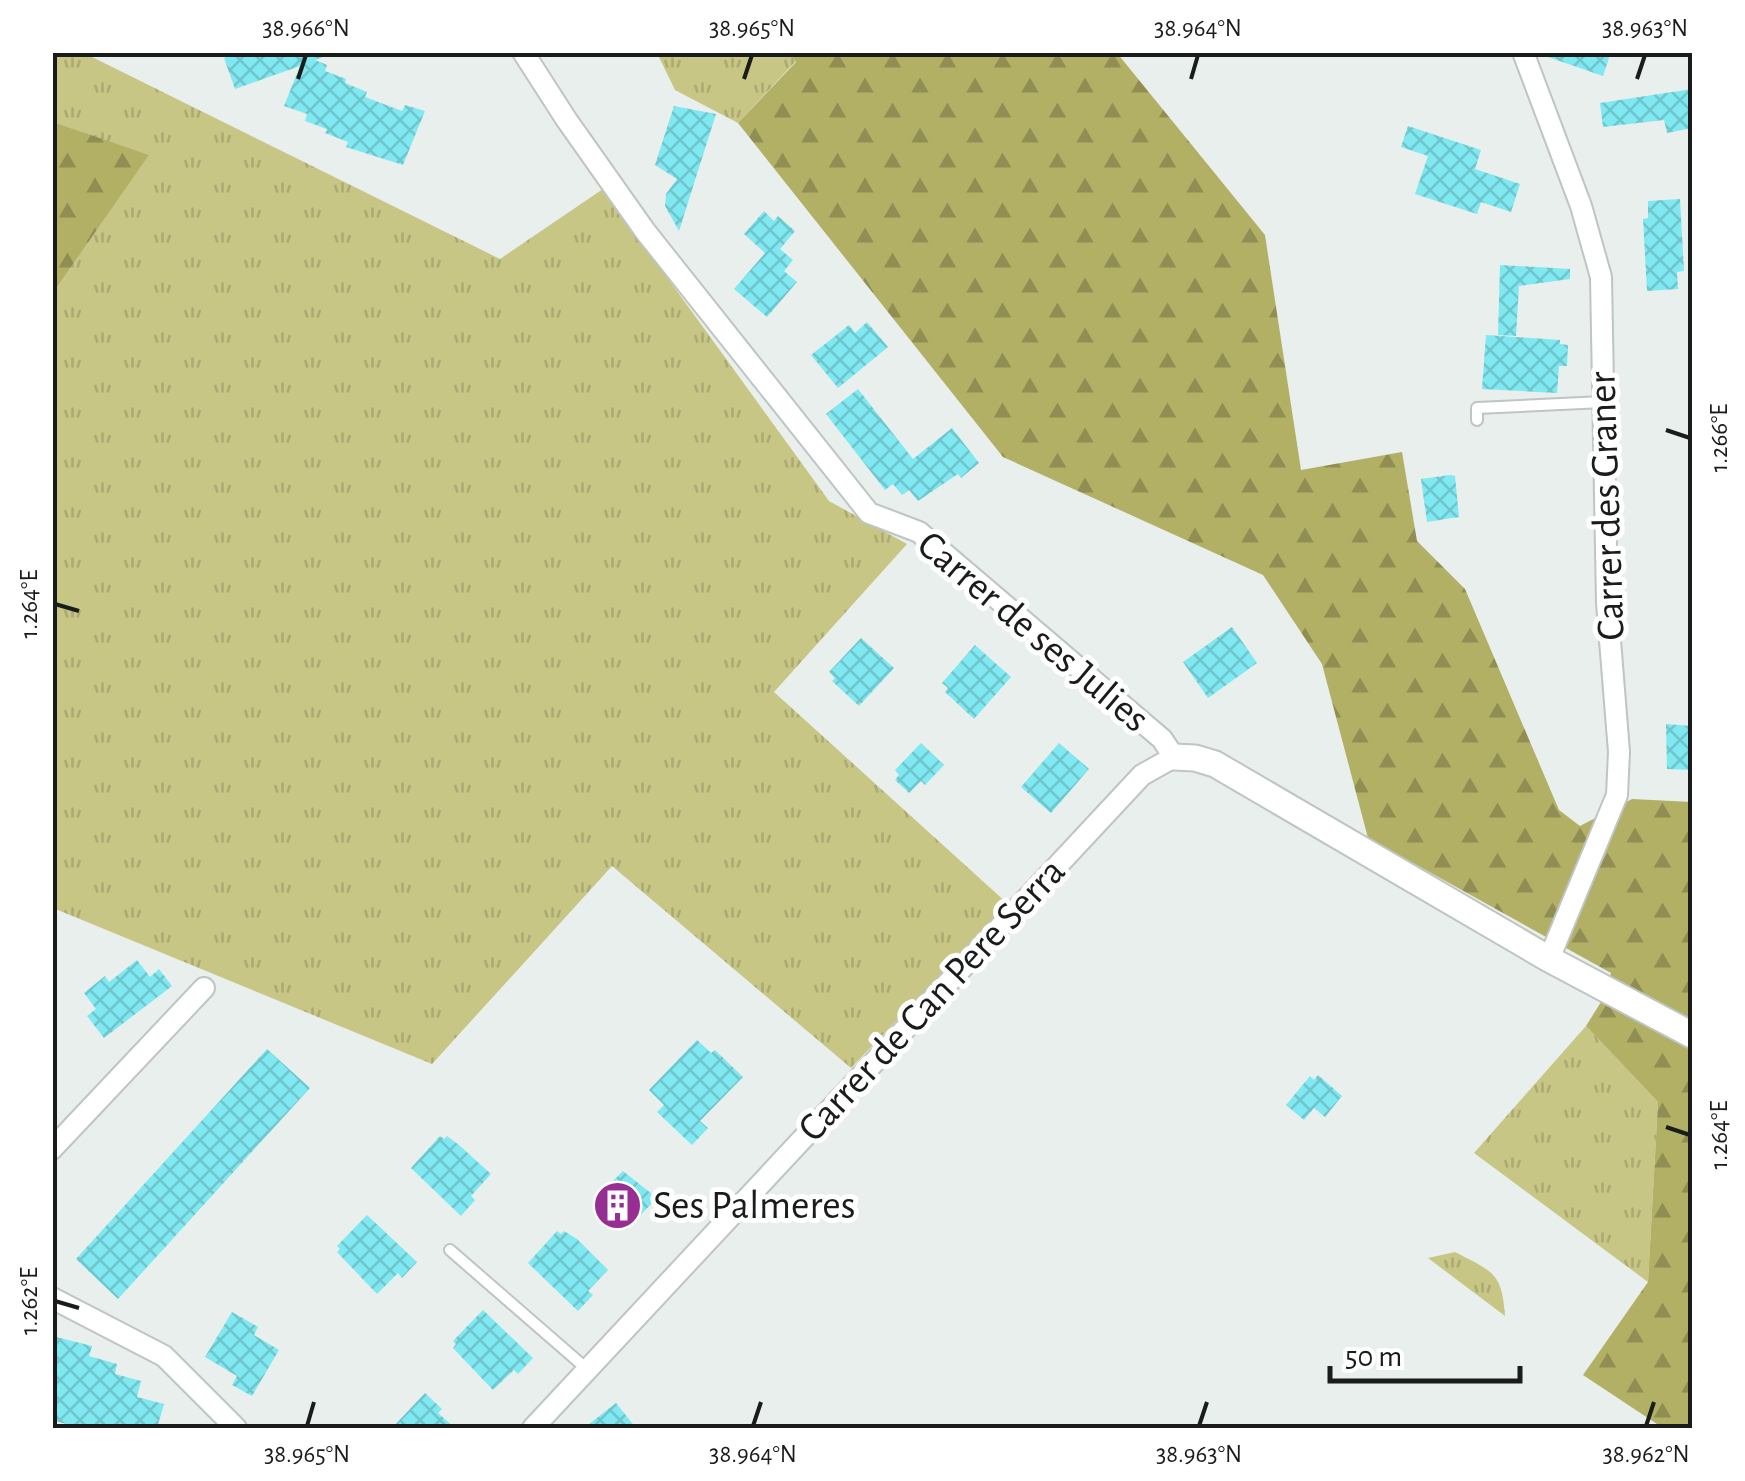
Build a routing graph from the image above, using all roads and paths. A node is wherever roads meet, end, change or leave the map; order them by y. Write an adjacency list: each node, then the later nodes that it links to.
1 (524, 52): 5 (street, Carrer de ses Julies)
2 (1523, 52): 3 (street, Carrer des Graner)
3 (1603, 402): 4 (lane); 6 (street, Carrer des Graner)
4 (1477, 420)
5 (1174, 757): 6 (street, Carrer de ses Julies); 12 (street, Carrer de Can Pere Serra)
6 (1548, 959): 8 (street, Carrer de ses Julies)
7 (204, 988): 9 (street)
8 (1692, 1035)
9 (52, 1149)
10 (450, 1250): 12 (lane)
11 (52, 1298): 13 (street)
12 (588, 1370): 14 (street, Carrer de Can Pere Serra)
13 (236, 1428)
14 (533, 1428)

